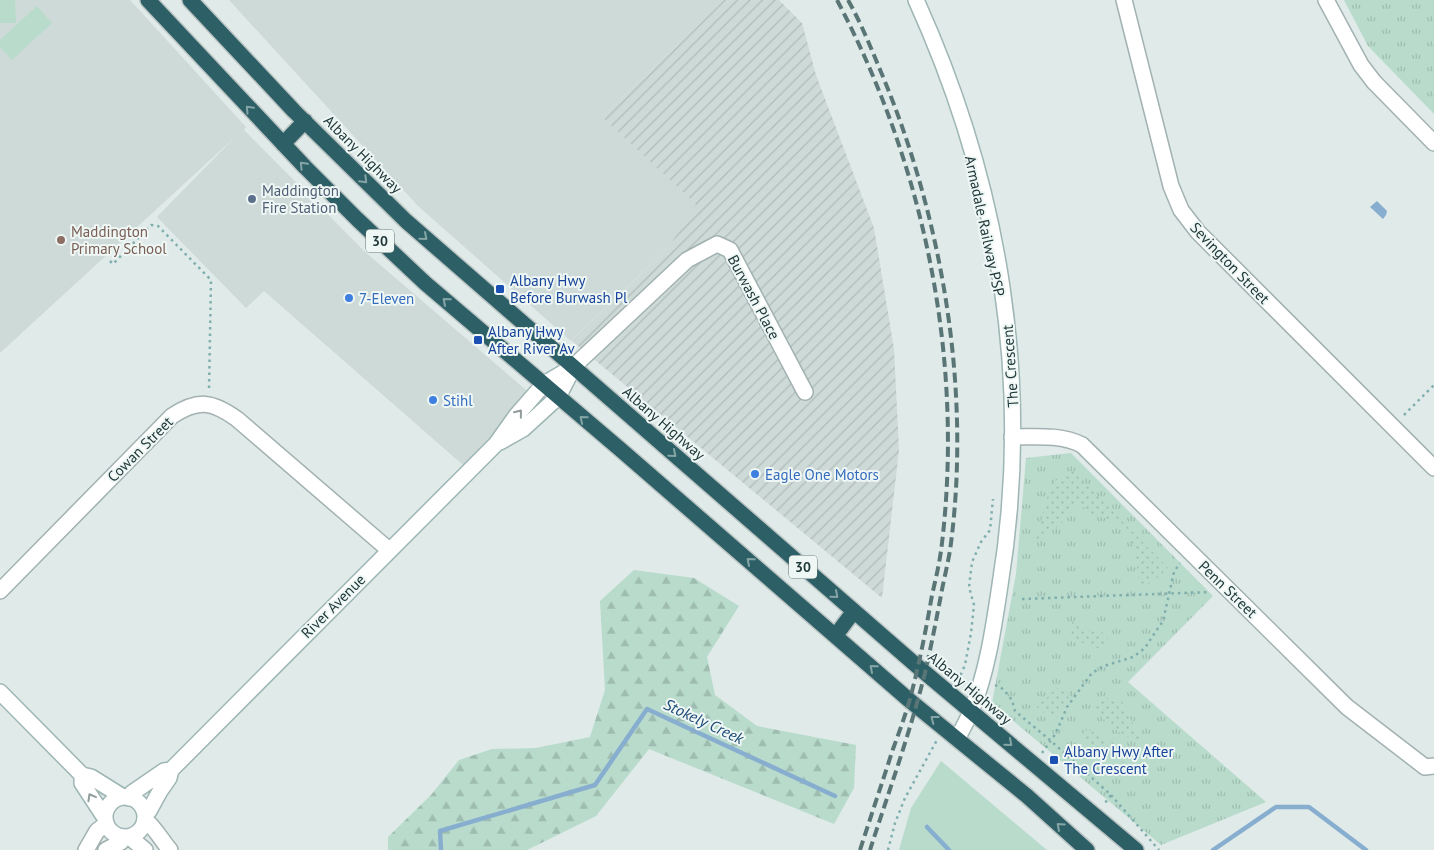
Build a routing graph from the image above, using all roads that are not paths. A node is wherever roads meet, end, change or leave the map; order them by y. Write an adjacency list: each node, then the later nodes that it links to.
1 (148, 0): 8 (highway, 30, one-way to 1)
2 (190, 0): 6 (highway, Albany Highway / 30)
3 (916, 0): 13 (street, The Crescent)
4 (1124, 0): 15 (street, Sevington Street)
5 (1326, 0): 7 (street)
6 (305, 121): 8 (highway); 9 (highway, Albany Highway / 30, one-way to 9)
7 (1434, 143)
8 (283, 144): 10 (highway, 30, one-way to 8)
9 (574, 367): 10 (street, River Avenue); 11 (street, Burwash Place); 12 (street, River Avenue); 18 (highway, Albany Highway / 30, one-way to 18)
10 (544, 384): 12 (highway, 30); 14 (street, River Avenue, one-way to 10)
11 (805, 392)
12 (558, 397): 14 (street, River Avenue); 19 (highway, 30, one-way to 12)
13 (1012, 437): 21 (street, The Crescent); 23 (street, Penn Street)
14 (496, 444): 16 (street, River Avenue)
15 (1434, 468)
16 (389, 550): 17 (street, Cowan Street); 24 (street, River Avenue)
17 (0, 591)
18 (854, 611): 19 (highway); 21 (highway, Albany Highway / 30)
19 (836, 635): 22 (highway, 30, one-way to 19)
20 (0, 692): 25 (street)
21 (971, 711): 22 (street, The Crescent); 35 (highway, Albany Highway / 30, one-way to 35)
22 (957, 739): 34 (highway, 30, one-way to 22)
23 (1434, 766)
24 (171, 770): 26 (street, River Avenue); 27 (street, River Avenue)
25 (82, 775): 26 (street); 28 (street, one-way to 25)
26 (126, 797): 27 (street); 28 (street)
27 (146, 817): 29 (street); 33 (street)
28 (106, 821): 29 (street); 30 (street)
29 (127, 837): 31 (street); 32 (street)
30 (86, 850)
31 (106, 850)
32 (145, 850)
33 (170, 850)
34 (1087, 850)
35 (1136, 850)

